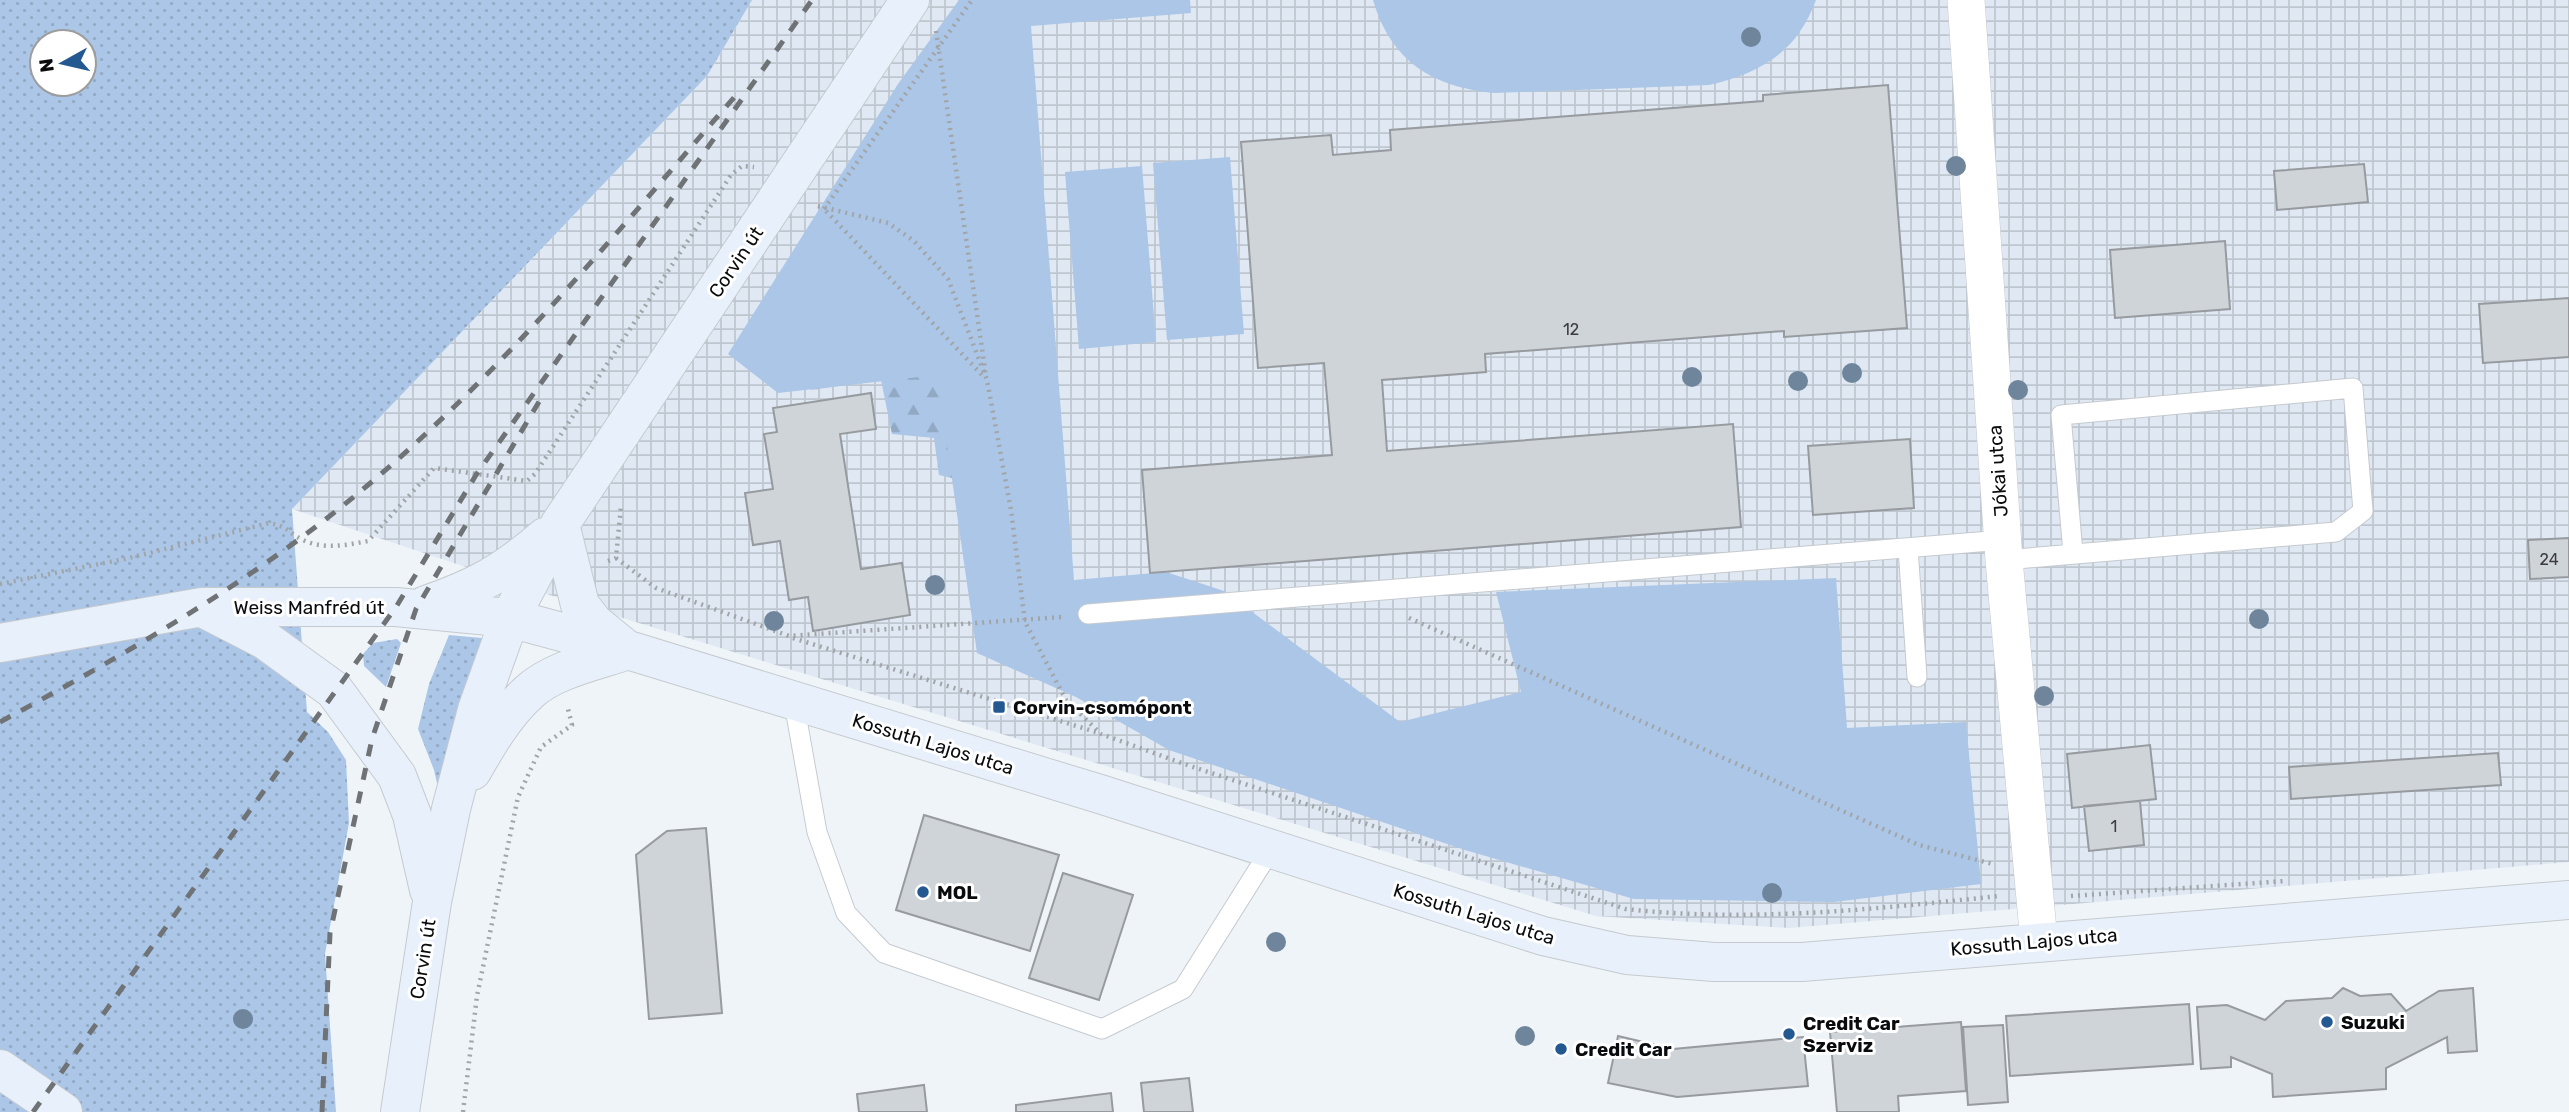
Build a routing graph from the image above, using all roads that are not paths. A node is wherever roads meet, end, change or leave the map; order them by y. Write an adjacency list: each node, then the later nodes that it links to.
1 (910, 0): 3 (main road, Corvin út)
2 (1966, 0): 5 (street, Jókai utca)
3 (560, 524): 8 (main road); 10 (main road); 12 (main road)
4 (1908, 548): 5 (lane); 9 (lane); 13 (lane)
5 (2004, 550): 6 (lane); 19 (street, Jókai utca)
6 (2073, 553): 6 (lane)
7 (202, 607): 8 (main road, Weiss Manfréd út); 11 (main road, Weiss Manfréd út); 18 (main road, Weiss Manfréd út)
8 (416, 609): 10 (main road, Kossuth Lajos utca)
9 (1088, 614)
10 (510, 618): 12 (main road, Kossuth Lajos utca); 15 (main road)
11 (0, 643)
12 (628, 650): 14 (main road, Kossuth Lajos utca); 15 (main road)
13 (1917, 677)
14 (794, 703): 16 (main road, Kossuth Lajos utca); 16 (lane)
15 (450, 809): 18 (main road, Corvin út)
16 (1271, 849): 19 (main road, Kossuth Lajos utca)
17 (2569, 900): 19 (main road, Kossuth Lajos utca)
18 (432, 902): 21 (main road, Corvin út)
19 (2039, 942)
20 (0, 1069): 22 (main road)
21 (398, 1111)
22 (62, 1112)

